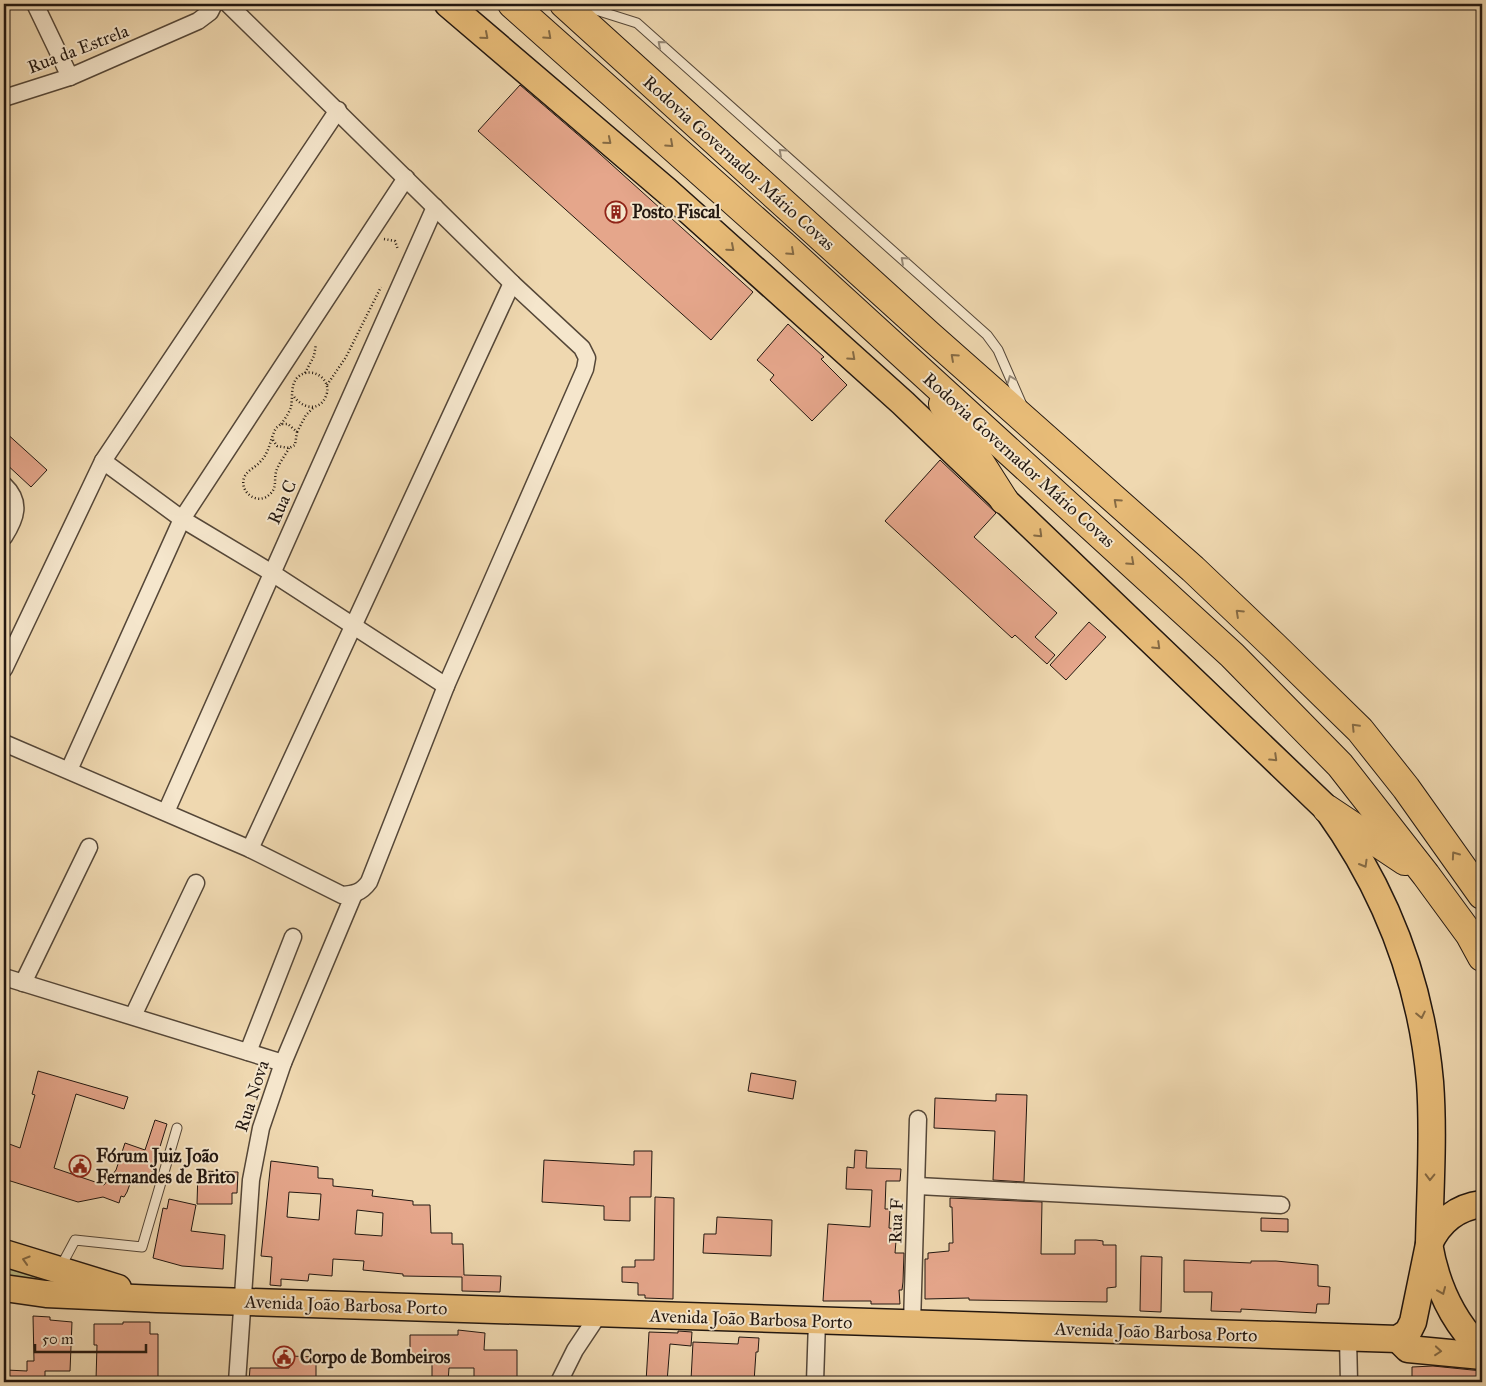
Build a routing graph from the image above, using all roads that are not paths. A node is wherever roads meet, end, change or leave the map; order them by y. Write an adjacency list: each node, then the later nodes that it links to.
1 (35, 4): 8 (street)
2 (214, 4): 8 (street, Rua da Estrela)
3 (228, 4): 10 (street)
4 (448, 4): 18 (main road, one-way to 18)
5 (512, 4): 14 (highway, Rodovia Governador Mário Covas, one-way to 14)
6 (564, 4): 15 (highway, Rodovia Governador Mário Covas, one-way to 6)
7 (577, 4): 15 (lane, one-way to 7)
8 (70, 77): 9 (street, Rua da Estrela)
9 (4, 98)
10 (338, 110): 11 (street); 16 (street)
11 (406, 178): 12 (street); 19 (street)
12 (435, 207): 13 (street); 21 (street, Rua C)
13 (512, 283): 22 (street); 24 (street)
14 (923, 373): 18 (highway); 31 (highway, Rodovia Governador Mário Covas, one-way to 31)
15 (1029, 424): 34 (highway, Rodovia Governador Mário Covas, one-way to 15)
16 (103, 461): 19 (street); 23 (street)
17 (4, 485): 20 (street)
18 (1004, 500): 27 (main road, one-way to 27)
19 (182, 519): 21 (street); 26 (street)
20 (4, 537)
21 (272, 573): 22 (street); 28 (street, Rua C)
22 (353, 626): 24 (street); 30 (street)
23 (4, 669)
24 (446, 686): 33 (street)
25 (4, 743): 26 (street)
26 (69, 770): 28 (street)
27 (1327, 809): 31 (highway); 47 (main road, one-way to 47)
28 (166, 812): 30 (street)
29 (89, 848): 38 (street)
30 (250, 849): 33 (street)
31 (1426, 875): 36 (highway, Rodovia Governador Mário Covas)
32 (196, 883): 39 (street)
33 (354, 894): 41 (street, Rua Nova)
34 (1482, 895)
35 (293, 937): 40 (street)
36 (1482, 957)
37 (4, 977): 38 (street)
38 (23, 983): 39 (street)
39 (133, 1016): 40 (street)
40 (248, 1052): 41 (street)
41 (284, 1063): 52 (street, Rua Nova)
42 (918, 1119): 44 (street, Rua F)
43 (177, 1128): 49 (lane)
44 (918, 1186): 45 (street); 55 (street, Rua F)
45 (1281, 1204)
46 (1482, 1204): 47 (main road)
47 (1429, 1244): 57 (main road); 58 (main road, one-way to 58)
48 (4, 1253): 49 (main road, Avenida João Barbosa Porto, one-way to 48)
49 (59, 1270): 51 (main road, Avenida João Barbosa Porto)
50 (4, 1288): 51 (main road, Avenida João Barbosa Porto)
51 (157, 1299): 52 (main road, Avenida João Barbosa Porto)
52 (242, 1302): 53 (main road, Avenida João Barbosa Porto); 60 (street, Rua Nova)
53 (599, 1314): 54 (main road, Avenida João Barbosa Porto); 61 (street)
54 (817, 1321): 55 (main road, Avenida João Barbosa Porto); 62 (street)
55 (912, 1324): 56 (main road, Avenida João Barbosa Porto)
56 (1349, 1338): 57 (main road, Avenida João Barbosa Porto); 63 (street)
57 (1398, 1339): 59 (main road, one-way to 59)
58 (1482, 1350)
59 (1482, 1356)
60 (237, 1382)
61 (559, 1382)
62 (816, 1382)
63 (1349, 1382)

